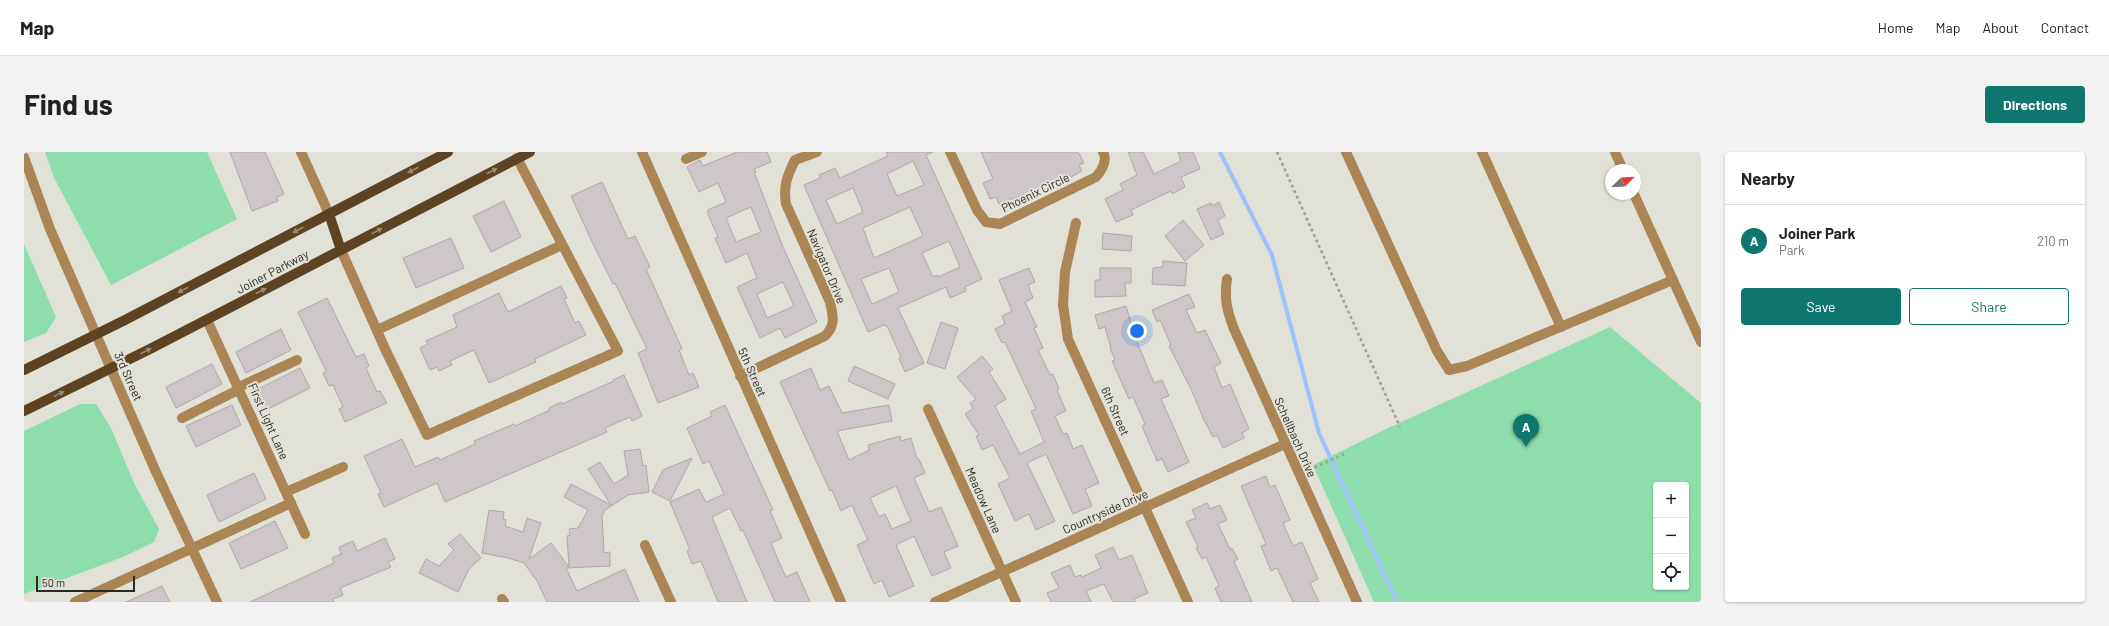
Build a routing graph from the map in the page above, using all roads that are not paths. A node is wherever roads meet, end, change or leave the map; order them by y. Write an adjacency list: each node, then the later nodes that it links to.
1 (301, 152): 18 (street)
2 (448, 152): 18 (main road, Joiner Parkway, one-way to 18)
3 (530, 152): 14 (main road, Joiner Parkway)
4 (642, 152): 32 (street, 5th Street)
5 (702, 152): 15 (street)
6 (817, 152): 12 (street, Navigator Drive)
7 (950, 152): 8 (street, Phoenix Circle)
8 (1103, 152)
9 (1346, 152): 25 (street)
10 (1482, 152): 25 (street)
11 (1615, 152): 16 (street)
12 (793, 156): 32 (street, Navigator Drive)
13 (24, 157): 27 (street, 3rd Street)
14 (517, 158): 20 (street); 21 (main road, Joiner Parkway, one-way to 14)
15 (686, 159)
16 (1620, 164)
17 (1637, 200): 23 (street)
18 (329, 214): 21 (main road); 27 (main road, Joiner Parkway, one-way to 27)
19 (1076, 223): 41 (street, 6th Street)
20 (562, 244): 26 (street); 26 (street)
21 (341, 250): 24 (main road, Joiner Parkway, one-way to 21); 26 (street)
22 (1227, 279): 37 (street, Schellbach Drive)
23 (1672, 280): 25 (street); 28 (street)
24 (207, 320): 30 (main road, Joiner Parkway, one-way to 24); 33 (street, First Light Lane)
25 (1561, 327)
26 (377, 330)
27 (96, 335): 30 (street, 3rd Street); 31 (main road, Joiner Parkway)
28 (1701, 342)
29 (297, 360): 33 (street)
30 (111, 368): 35 (main road, Joiner Parkway, one-way to 30); 44 (street, 3rd Street)
31 (24, 370)
32 (740, 376): 49 (street, 5th Street)
33 (239, 387): 36 (street); 39 (street, First Light Lane)
34 (928, 409): 45 (street, Meadow Lane)
35 (24, 410)
36 (182, 418)
37 (1285, 444): 41 (street, Countryside Drive); 53 (street, Schellbach Drive)
38 (343, 466): 39 (street)
39 (286, 492): 40 (street, First Light Lane)
40 (291, 503): 42 (street, First Light Lane); 44 (street)
41 (1145, 507): 45 (street, Countryside Drive); 52 (street, 6th Street)
42 (305, 534)
43 (645, 545): 48 (street)
44 (193, 549): 46 (street); 47 (street, 3rd Street)
45 (1002, 572): 50 (street, Countryside Drive); 51 (street, Meadow Lane)
46 (75, 602)
47 (217, 602)
48 (671, 602)
49 (841, 602)
50 (935, 602)
51 (1016, 602)
52 (1188, 602)
53 (1357, 602)

